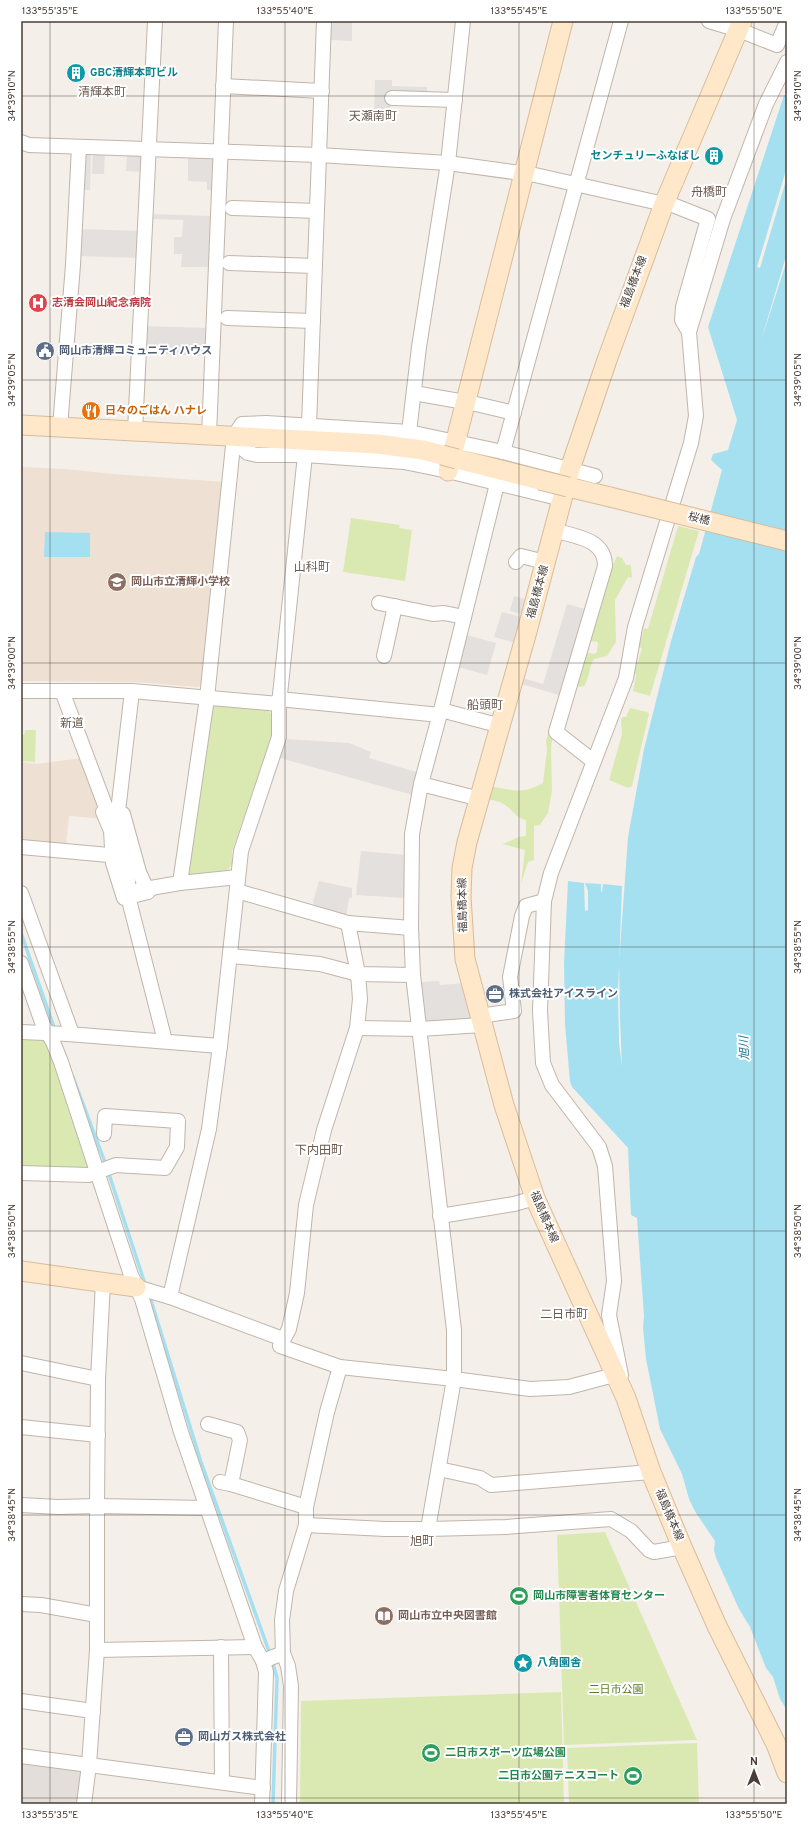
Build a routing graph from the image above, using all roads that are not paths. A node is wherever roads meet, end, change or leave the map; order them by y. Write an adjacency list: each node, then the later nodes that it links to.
1 (155, 21): 17 (street)
2 (226, 21): 11 (street)
3 (324, 21): 12 (street)
4 (463, 21): 14 (street)
5 (563, 21): 21 (main road)
6 (621, 21): 22 (street)
7 (709, 21): 9 (street)
8 (787, 22): 9 (street)
9 (741, 25): 23 (main road, 福島橋本線)
10 (787, 62): 30 (street)
11 (223, 86): 12 (street); 18 (street)
12 (322, 91): 19 (street)
13 (392, 98): 14 (street)
14 (455, 100): 20 (street)
15 (21, 142): 16 (street)
16 (79, 147): 17 (street); 36 (street)
17 (149, 149): 18 (street); 37 (street)
18 (220, 151): 19 (street); 39 (street)
19 (319, 155): 20 (street); 25 (street)
20 (448, 163): 21 (street); 31 (street)
21 (525, 173): 22 (street); 32 (main road)
22 (575, 185): 23 (street); 33 (street)
23 (664, 203): 30 (street); 46 (main road, 福島橋本線)
24 (232, 208): 25 (street)
25 (317, 211): 27 (street)
26 (228, 263): 27 (street)
27 (315, 266): 29 (street)
28 (227, 318): 29 (street)
29 (313, 321): 35 (street)
30 (690, 332): 62 (street)
31 (414, 393): 32 (street); 38 (street)
32 (465, 402): 33 (street); 43 (main road)
33 (514, 413): 41 (street)
34 (21, 425): 36 (main road, 桜橋)
35 (309, 425): 38 (street); 40 (street)
36 (60, 427): 37 (main road, 桜橋)
37 (135, 431): 39 (main road, 桜橋)
38 (409, 432): 43 (street)
39 (209, 435): 40 (main road, 桜橋)
40 (234, 436): 42 (street); 43 (main road, 桜橋); 58 (street)
41 (503, 452): 43 (street); 46 (street)
42 (305, 455): 43 (street); 59 (street)
43 (450, 456): 45 (street); 46 (main road, 桜橋, bridge)
44 (595, 476): 46 (street)
45 (497, 484): 46 (street); 53 (street)
46 (567, 485): 47 (main road, 福島橋本線); 48 (main road, 桜橋, bridge)
47 (554, 530): 50 (main road, 福島橋本線); 62 (street)
48 (787, 540)
49 (516, 562): 50 (street)
50 (546, 562): 61 (main road, 福島橋本線)
51 (380, 603): 52 (street)
52 (395, 606): 53 (street); 54 (street)
53 (464, 617): 60 (street)
54 (384, 656)
55 (21, 691): 56 (street)
56 (62, 691): 57 (street); 65 (street)
57 (132, 691): 58 (street); 65 (street)
58 (207, 698): 59 (street); 69 (street)
59 (279, 702): 60 (street); 68 (street)
60 (441, 712): 61 (street); 63 (street)
61 (501, 726): 64 (main road, 福島橋本線)
62 (593, 761): 74 (street)
63 (421, 784): 64 (street); 76 (street)
64 (480, 799): 81 (main road, 福島橋本線)
65 (113, 812): 67 (street); 67 (street); 70 (street)
66 (21, 847): 67 (street)
67 (116, 855): 73 (street)
68 (238, 877): 69 (street); 71 (street)
69 (180, 883): 70 (street)
70 (147, 889): 73 (street)
71 (237, 891): 75 (street); 77 (street)
72 (21, 893): 86 (street)
73 (129, 894): 87 (street)
74 (544, 901): 81 (street); 104 (street)
75 (348, 923): 76 (street); 79 (street)
76 (411, 928): 80 (street)
77 (230, 956): 79 (street); 88 (street)
78 (21, 963): 85 (street)
79 (358, 974): 80 (street); 82 (street)
80 (413, 975): 83 (street)
81 (481, 1021): 83 (street); 92 (main road, 福島橋本線)
82 (357, 1028): 83 (street); 98 (street)
83 (420, 1029): 93 (street)
84 (21, 1032): 85 (street)
85 (50, 1033): 86 (street); 90 (street)
86 (70, 1034): 87 (street)
87 (165, 1041): 88 (street)
88 (220, 1046): 97 (street)
89 (104, 1134): 90 (street)
90 (102, 1170): 91 (street); 96 (street)
91 (21, 1173)
92 (535, 1198): 93 (street); 101 (main road, 福島橋本線)
93 (440, 1216): 103 (street)
94 (21, 1271): 95 (main road)
95 (103, 1282): 96 (main road); 102 (street)
96 (143, 1288): 97 (street); 113 (street)
97 (170, 1297): 98 (street)
98 (283, 1339): 100 (street)
99 (21, 1363): 102 (street)
100 (340, 1367): 103 (street); 112 (street)
101 (614, 1375): 103 (street); 104 (main road, 福島橋本線)
102 (98, 1379): 107 (street)
103 (454, 1379): 108 (street)
104 (626, 1398): 109 (main road, 福島橋本線)
105 (208, 1424): 112 (street)
106 (21, 1427): 107 (street)
107 (98, 1435): 111 (street)
108 (439, 1469): 109 (street); 115 (street)
109 (651, 1472): 116 (main road, 福島橋本線)
110 (21, 1505): 111 (street)
111 (96, 1506): 113 (street); 118 (street)
112 (306, 1507): 114 (street)
113 (207, 1508): 120 (street)
114 (306, 1525): 115 (street); 122 (street)
115 (428, 1529): 116 (street)
116 (682, 1547): 127 (main road, 福島橋本線)
117 (21, 1604): 118 (street)
118 (97, 1615): 121 (street)
119 (222, 1647): 120 (street); 121 (street); 128 (street)
120 (255, 1647): 122 (street)
121 (97, 1650): 124 (street)
122 (272, 1657): 129 (street); 132 (street)
123 (21, 1701): 124 (street)
124 (93, 1711): 126 (street)
125 (21, 1756): 126 (street)
126 (89, 1765): 128 (street); 130 (street)
127 (787, 1773)
128 (222, 1782): 129 (street)
129 (263, 1788): 131 (street)
130 (84, 1804)
131 (262, 1804)
132 (289, 1804)

